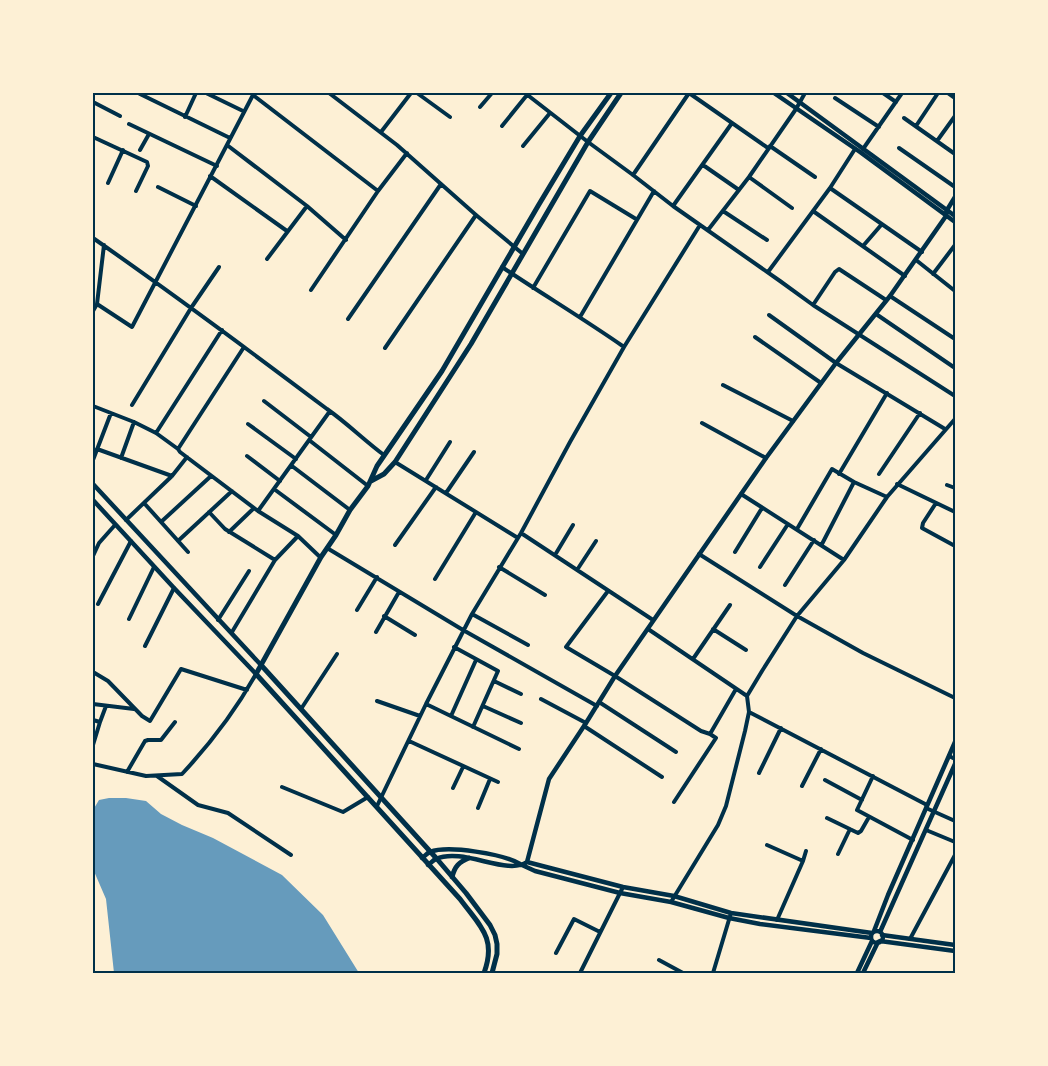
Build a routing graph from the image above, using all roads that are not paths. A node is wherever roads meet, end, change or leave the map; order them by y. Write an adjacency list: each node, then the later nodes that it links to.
1 (196, 93): 31 (street)
2 (206, 93): 27 (street)
3 (329, 93): 39 (street)
4 (411, 93): 39 (street)
5 (417, 93): 32 (street)
6 (492, 93): 25 (street)
7 (611, 93): 42 (main road)
8 (621, 93): 45 (main road)
9 (689, 93): 34 (street); 57 (street)
10 (774, 93): 26 (street)
11 (787, 93): 22 (street)
12 (805, 93): 22 (street)
13 (883, 93): 24 (street)
14 (902, 93): 24 (street)
15 (938, 93): 37 (street)
16 (948, 93): 21 (street)
17 (139, 94): 31 (street)
18 (253, 94): 27 (street); 68 (street)
19 (526, 94): 28 (street); 36 (street)
20 (835, 98): 38 (street)
21 (955, 98)
22 (800, 101): 26 (street); 52 (street)
23 (93, 102): 29 (street)
24 (896, 102): 38 (street)
25 (480, 107)
26 (796, 109): 48 (street); 52 (street)
27 (243, 111): 43 (street)
28 (550, 113): 42 (street); 47 (street)
29 (120, 116)
30 (955, 116): 44 (street)
31 (185, 117): 43 (street)
32 (450, 117)
33 (904, 118): 37 (street)
34 (732, 123): 48 (street); 55 (street)
35 (129, 124): 40 (street)
36 (502, 126)
37 (916, 126): 44 (street)
38 (879, 127): 52 (street)
39 (381, 132): 53 (street)
40 (149, 134): 51 (street); 56 (street)
41 (93, 136): 50 (street)
42 (580, 136): 45 (street); 91 (main road)
43 (230, 138): 46 (street)
44 (937, 141): 54 (street)
45 (588, 142): 57 (street); 94 (main road)
46 (227, 145): 56 (street); 72 (street)
47 (523, 146)
48 (769, 147): 59 (street); 60 (street)
49 (899, 148): 64 (street)
50 (123, 150): 61 (street); 67 (street)
51 (140, 150)
52 (860, 150): 65 (street); 77 (street)
53 (407, 153): 62 (street); 68 (street)
54 (955, 154)
55 (703, 165): 66 (street); 73 (street)
56 (217, 166): 58 (street)
57 (633, 175): 69 (street)
58 (210, 176): 71 (street); 85 (street)
59 (749, 177): 66 (street); 74 (street)
60 (815, 177)
61 (108, 183)
62 (441, 184): 78 (street); 115 (street)
63 (158, 187): 71 (street)
64 (955, 187)
65 (830, 188): 76 (street); 82 (street)
66 (739, 190): 75 (street)
67 (136, 191)
68 (378, 191): 87 (street)
69 (654, 191): 73 (street); 80 (street)
70 (955, 197): 77 (street)
71 (196, 206): 103 (street)
72 (306, 206): 85 (street); 87 (street)
73 (673, 206): 83 (street)
74 (792, 208)
75 (723, 211): 84 (street); 88 (street)
76 (813, 211): 90 (street); 99 (street)
77 (946, 213): 79 (street); 81 (street); 93 (street)
78 (476, 215): 91 (street); 122 (street)
79 (955, 216)
80 (636, 219): 104 (street); 114 (street)
81 (955, 222)
82 (882, 224): 90 (street); 93 (street)
83 (700, 225): 84 (street); 121 (street)
84 (708, 230): 99 (street)
85 (287, 231): 95 (street)
86 (93, 238): 89 (street)
87 (346, 240): 105 (street)
88 (767, 240)
89 (104, 246): 103 (street); 108 (street)
90 (863, 246): 102 (street)
91 (513, 248): 94 (street); 98 (main road)
92 (954, 248): 101 (street)
93 (922, 252): 96 (street)
94 (523, 254): 100 (main road)
95 (267, 259)
96 (916, 260): 101 (street); 102 (street)
97 (219, 267): 110 (street)
98 (502, 267): 100 (street); 125 (main road)
99 (768, 272): 109 (street)
100 (512, 273): 104 (street); 126 (main road)
101 (933, 274): 106 (street)
102 (905, 276): 107 (street)
103 (156, 282): 108 (street); 110 (street)
104 (533, 288): 114 (street)
105 (311, 290)
106 (955, 291)
107 (888, 298): 109 (street); 112 (street); 119 (street)
108 (97, 303): 111 (street)
109 (813, 305): 117 (street)
110 (191, 308): 116 (street); 132 (street)
111 (93, 311)
112 (875, 313): 117 (street); 124 (street)
113 (769, 315): 123 (street)
114 (580, 316): 121 (street)
115 (348, 319)
116 (222, 330): 120 (street); 143 (street)
117 (859, 334): 123 (street); 130 (street)
118 (755, 337): 127 (street)
119 (955, 339)
120 (244, 347): 134 (street); 147 (street)
121 (624, 347): 192 (street)
122 (385, 348)
123 (836, 363): 127 (street); 129 (street)
124 (955, 368)
125 (439, 374): 126 (main road); 149 (main road)
126 (448, 379): 156 (main road)
127 (821, 383): 139 (street)
128 (723, 385): 139 (street)
129 (887, 393): 136 (street); 158 (street)
130 (955, 396)
131 (264, 401): 144 (street)
132 (132, 405)
133 (93, 406): 135 (street)
134 (330, 411): 144 (street); 149 (street)
135 (111, 413): 138 (street); 146 (street)
136 (920, 413): 142 (street); 159 (street)
137 (955, 419): 142 (street)
138 (134, 422): 143 (street); 152 (street)
139 (793, 422): 153 (street)
140 (702, 423): 153 (street)
141 (248, 424): 154 (street)
142 (945, 429): 167 (street)
143 (156, 433): 147 (street)
144 (310, 439): 154 (street); 166 (street)
145 (450, 442): 162 (street)
146 (97, 449): 152 (street); 155 (street)
147 (178, 449): 151 (street)
148 (474, 452): 173 (street)
149 (384, 455): 166 (main road)
150 (247, 456): 163 (street)
151 (187, 457): 160 (street); 161 (street)
152 (121, 458): 160 (street)
153 (766, 458): 174 (street)
154 (296, 459): 157 (street)
155 (93, 460)
156 (395, 462): 162 (street); 166 (main road)
157 (292, 466): 163 (street); 181 (street)
158 (839, 474): 164 (street); 190 (street)
159 (879, 474)
160 (172, 476): 178 (street)
161 (211, 476): 172 (street); 186 (street)
162 (426, 480): 169 (street)
163 (280, 481): 171 (street)
164 (854, 482): 175 (street); 202 (street)
165 (93, 484): 185 (street)
166 (370, 484): 181 (main road)
167 (897, 484): 175 (street); 177 (street)
168 (947, 485): 170 (street)
169 (436, 487): 173 (street); 203 (street)
170 (955, 488)
171 (274, 489): 180 (street); 193 (street)
172 (232, 491): 180 (street); 182 (street)
173 (446, 493): 183 (street)
174 (741, 494): 179 (street); 209 (street)
175 (887, 497): 213 (street)
176 (93, 500): 188 (street)
177 (936, 503): 184 (street); 204 (street)
178 (144, 504): 185 (street); 186 (street)
179 (762, 508): 187 (street); 207 (street)
180 (256, 510): 191 (street); 194 (street)
181 (350, 510): 193 (main road)
182 (209, 512): 191 (street); 198 (street)
183 (476, 512): 195 (street); 222 (street)
184 (955, 512)
185 (126, 520): 217 (street)
186 (161, 522): 198 (street)
187 (788, 524): 190 (street); 216 (street)
188 (115, 525): 200 (street); 201 (street)
189 (573, 525): 208 (street)
190 (797, 530): 197 (street)
191 (229, 532): 212 (street)
192 (521, 533): 195 (street); 208 (street)
193 (336, 535): 205 (main road)
194 (298, 536): 211 (street); 212 (street)
195 (518, 538): 215 (street)
196 (93, 540): 201 (street)
197 (814, 540): 202 (street); 223 (street)
198 (178, 541): 206 (street)
199 (596, 541): 218 (street)
200 (130, 542): 214 (street); 228 (street)
201 (99, 543): 210 (street)
202 (822, 544): 213 (street)
203 (395, 545)
204 (955, 546)
205 (327, 548): 211 (main road); 221 (street)
206 (188, 552)
207 (735, 552)
208 (555, 555): 218 (street)
209 (699, 555): 233 (street); 236 (street)
210 (93, 556)
211 (321, 558): 250 (main road)
212 (275, 560): 240 (street)
213 (844, 560): 233 (street)
214 (154, 567): 220 (street); 234 (street)
215 (499, 567): 227 (street); 231 (street)
216 (760, 567)
217 (171, 568): 220 (street); 235 (street)
218 (577, 570): 225 (street)
219 (249, 571): 235 (street)
220 (163, 576): 224 (street)
221 (377, 578): 226 (street); 230 (street)
222 (435, 579)
223 (786, 585)
224 (174, 588): 244 (street); 252 (street)
225 (608, 591): 236 (street); 253 (street)
226 (399, 592): 232 (street); 239 (street)
227 (545, 595)
228 (98, 604)
229 (730, 605): 238 (street)
230 (357, 610)
231 (472, 614): 239 (street); 243 (street)
232 (384, 616): 241 (street); 242 (street)
233 (797, 616): 258 (street); 259 (street)
234 (129, 619)
235 (218, 620): 240 (street)
236 (653, 620): 237 (street)
237 (648, 629): 248 (street); 253 (street)
238 (713, 629): 246 (street); 248 (street)
239 (463, 630): 245 (street); 264 (street)
240 (232, 632): 250 (street)
241 (376, 632)
242 (415, 635)
243 (528, 645)
244 (145, 646)
245 (454, 647): 249 (street); 263 (street)
246 (746, 650)
247 (338, 654): 268 (street)
248 (693, 659): 255 (street)
249 (476, 660): 254 (street); 271 (street)
250 (261, 665): 252 (main road); 268 (main road)
251 (93, 672): 267 (street)
252 (256, 674): 256 (street); 302 (main road)
253 (615, 676): 264 (street); 279 (street)
254 (494, 681): 257 (street); 265 (street)
255 (736, 689): 258 (street); 279 (street)
256 (247, 690): 267 (street); 293 (street)
257 (521, 694)
258 (747, 696): 269 (street)
259 (955, 698)
260 (542, 699): 276 (street)
261 (377, 701): 270 (street)
262 (93, 704): 266 (street)
263 (426, 704): 270 (street); 271 (street)
264 (598, 704): 276 (street); 285 (street)
265 (483, 705): 275 (street); 277 (street)
266 (106, 706): 267 (street); 273 (street)
267 (136, 709)
268 (301, 709): 303 (main road)
269 (749, 711): 278 (street); 332 (street)
270 (420, 716): 280 (street)
271 (451, 716): 277 (street)
272 (93, 720): 273 (street)
273 (100, 722): 282 (street)
274 (175, 722): 291 (street)
275 (521, 723)
276 (585, 725): 295 (street); 327 (street)
277 (473, 727): 283 (street)
278 (782, 728): 284 (street); 292 (street)
279 (710, 734): 305 (street)
280 (409, 741): 290 (street); 303 (street)
281 (955, 742): 286 (street)
282 (93, 745)
283 (519, 748)
284 (821, 749): 294 (street); 299 (street)
285 (676, 752)
286 (949, 756): 287 (street); 307 (street)
287 (955, 759)
288 (93, 764): 291 (street)
289 (955, 764): 309 (street)
290 (463, 766): 296 (street); 301 (street)
291 (128, 772): 293 (street)
292 (759, 773)
293 (157, 776): 321 (street)
294 (873, 776): 304 (street); 307 (street)
295 (662, 777)
296 (490, 779): 298 (street); 308 (street)
297 (825, 780): 304 (street)
298 (498, 782)
299 (802, 786)
300 (282, 787): 302 (street)
301 (453, 788)
302 (369, 797): 306 (main road)
303 (382, 797): 306 (street); 319 (main road)
304 (862, 800): 310 (street)
305 (674, 802)
306 (377, 806): 323 (main road)
307 (927, 807): 309 (street); 315 (street)
308 (478, 808)
309 (934, 812): 312 (street); 314 (street)
310 (869, 817): 313 (street); 315 (street)
311 (827, 818): 313 (street)
312 (955, 821)
313 (850, 829): 320 (street)
314 (926, 830): 316 (street); 337 (street)
315 (913, 840): 337 (street)
316 (955, 842)
317 (767, 845): 326 (street)
318 (806, 851): 326 (street)
319 (430, 852): 323 (street); 325 (main road); 327 (street)
320 (838, 854)
321 (291, 855)
322 (955, 855): 338 (street)
323 (422, 858): 328 (main road)
324 (469, 858): 325 (street); 327 (street); 329 (main road)
325 (437, 859): 328 (street); 329 (main road)
326 (803, 861): 335 (street)
327 (523, 864): 330 (street); 331 (street)
328 (428, 865): 343 (main road)
329 (452, 877): 344 (main road)
330 (623, 887): 331 (street); 332 (street)
331 (620, 893): 333 (street); 336 (street)
332 (674, 896): 333 (street); 334 (street)
333 (671, 902): 334 (street)
334 (730, 915): 335 (street); 337 (street); 347 (street)
335 (777, 920): 337 (street)
336 (600, 932): 341 (street); 345 (street)
337 (876, 937): 338 (street); 340 (street); 348 (street); 349 (street)
338 (910, 939): 339 (street)
339 (955, 945)
340 (955, 951)
341 (556, 953)
342 (658, 960): 346 (street)
343 (484, 973)
344 (492, 973)
345 (580, 973)
346 (683, 973)
347 (713, 973)
348 (857, 973)
349 (863, 973)

